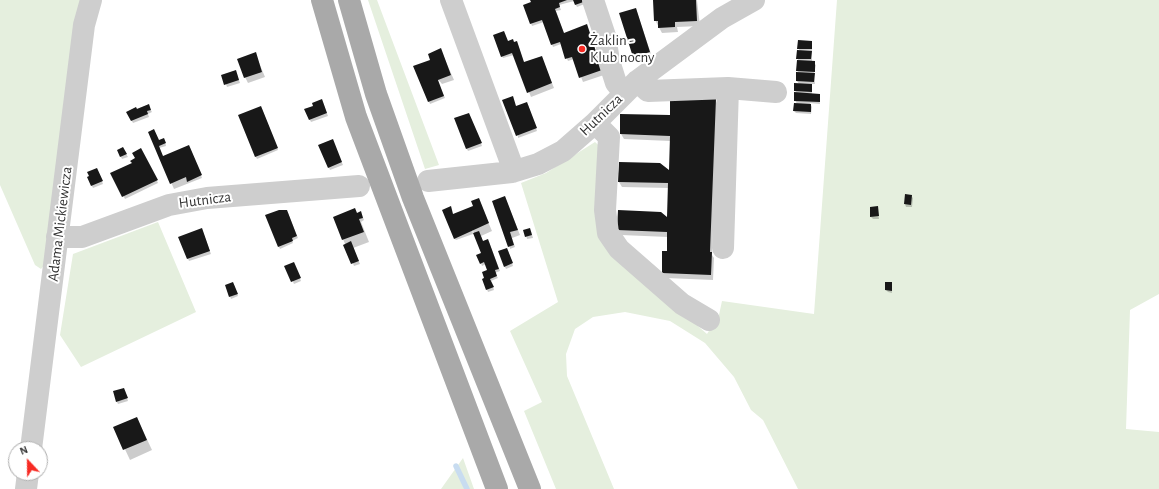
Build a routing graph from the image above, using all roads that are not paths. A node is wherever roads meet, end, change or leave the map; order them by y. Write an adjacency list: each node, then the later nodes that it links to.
1 (91, 0): 14 (street, Adama Mickiewicza)
2 (322, 0): 18 (main road)
3 (349, 0): 19 (main road)
4 (451, 0): 11 (street)
5 (593, 0): 7 (street)
6 (754, 0): 7 (street, Hutnicza)
7 (630, 87): 8 (street); 10 (street, Hutnicza)
8 (728, 88): 9 (street); 15 (street)
9 (776, 92)
10 (595, 123): 11 (street, Hutnicza); 16 (street)
11 (512, 172): 12 (street, Hutnicza)
12 (428, 181)
13 (359, 186): 14 (street, Hutnicza)
14 (57, 237): 17 (street, Adama Mickiewicza)
15 (724, 248)
16 (709, 320)
17 (32, 441)
18 (498, 489)
19 (530, 489)

